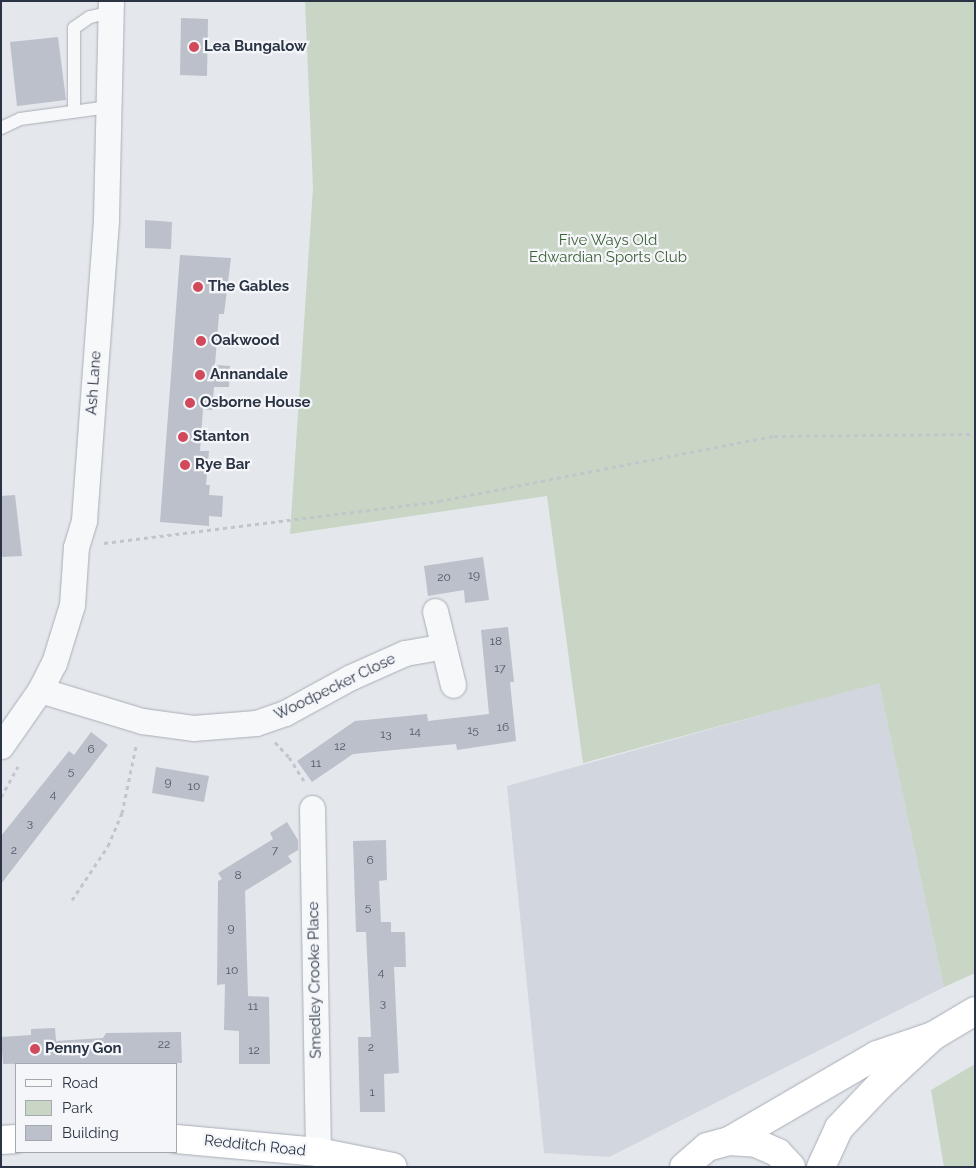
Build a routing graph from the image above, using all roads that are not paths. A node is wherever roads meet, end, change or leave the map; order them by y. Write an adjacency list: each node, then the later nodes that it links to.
1 (111, 6): 2 (street, Ash Lane); 3 (lane)
2 (109, 107): 3 (lane); 8 (street, Ash Lane)
3 (74, 111): 4 (lane)
4 (1, 128)
5 (435, 611): 6 (street)
6 (443, 646): 7 (street); 8 (street, Woodpecker Close)
7 (453, 685)
8 (40, 690): 9 (street, Ash Lane)
9 (1, 746)
10 (312, 808): 17 (street, Smedley Crooke Place)
11 (975, 1012): 12 (highway)
12 (933, 1036): 16 (highway); 21 (highway)
13 (15, 1139): 15 (highway)
14 (178, 1139): 17 (highway, Redditch Road)
15 (1, 1140)
16 (729, 1141): 19 (highway); 20 (highway)
17 (318, 1152): 18 (highway, Redditch Road)
18 (366, 1164)
19 (680, 1165)
20 (791, 1167)
21 (821, 1167)

